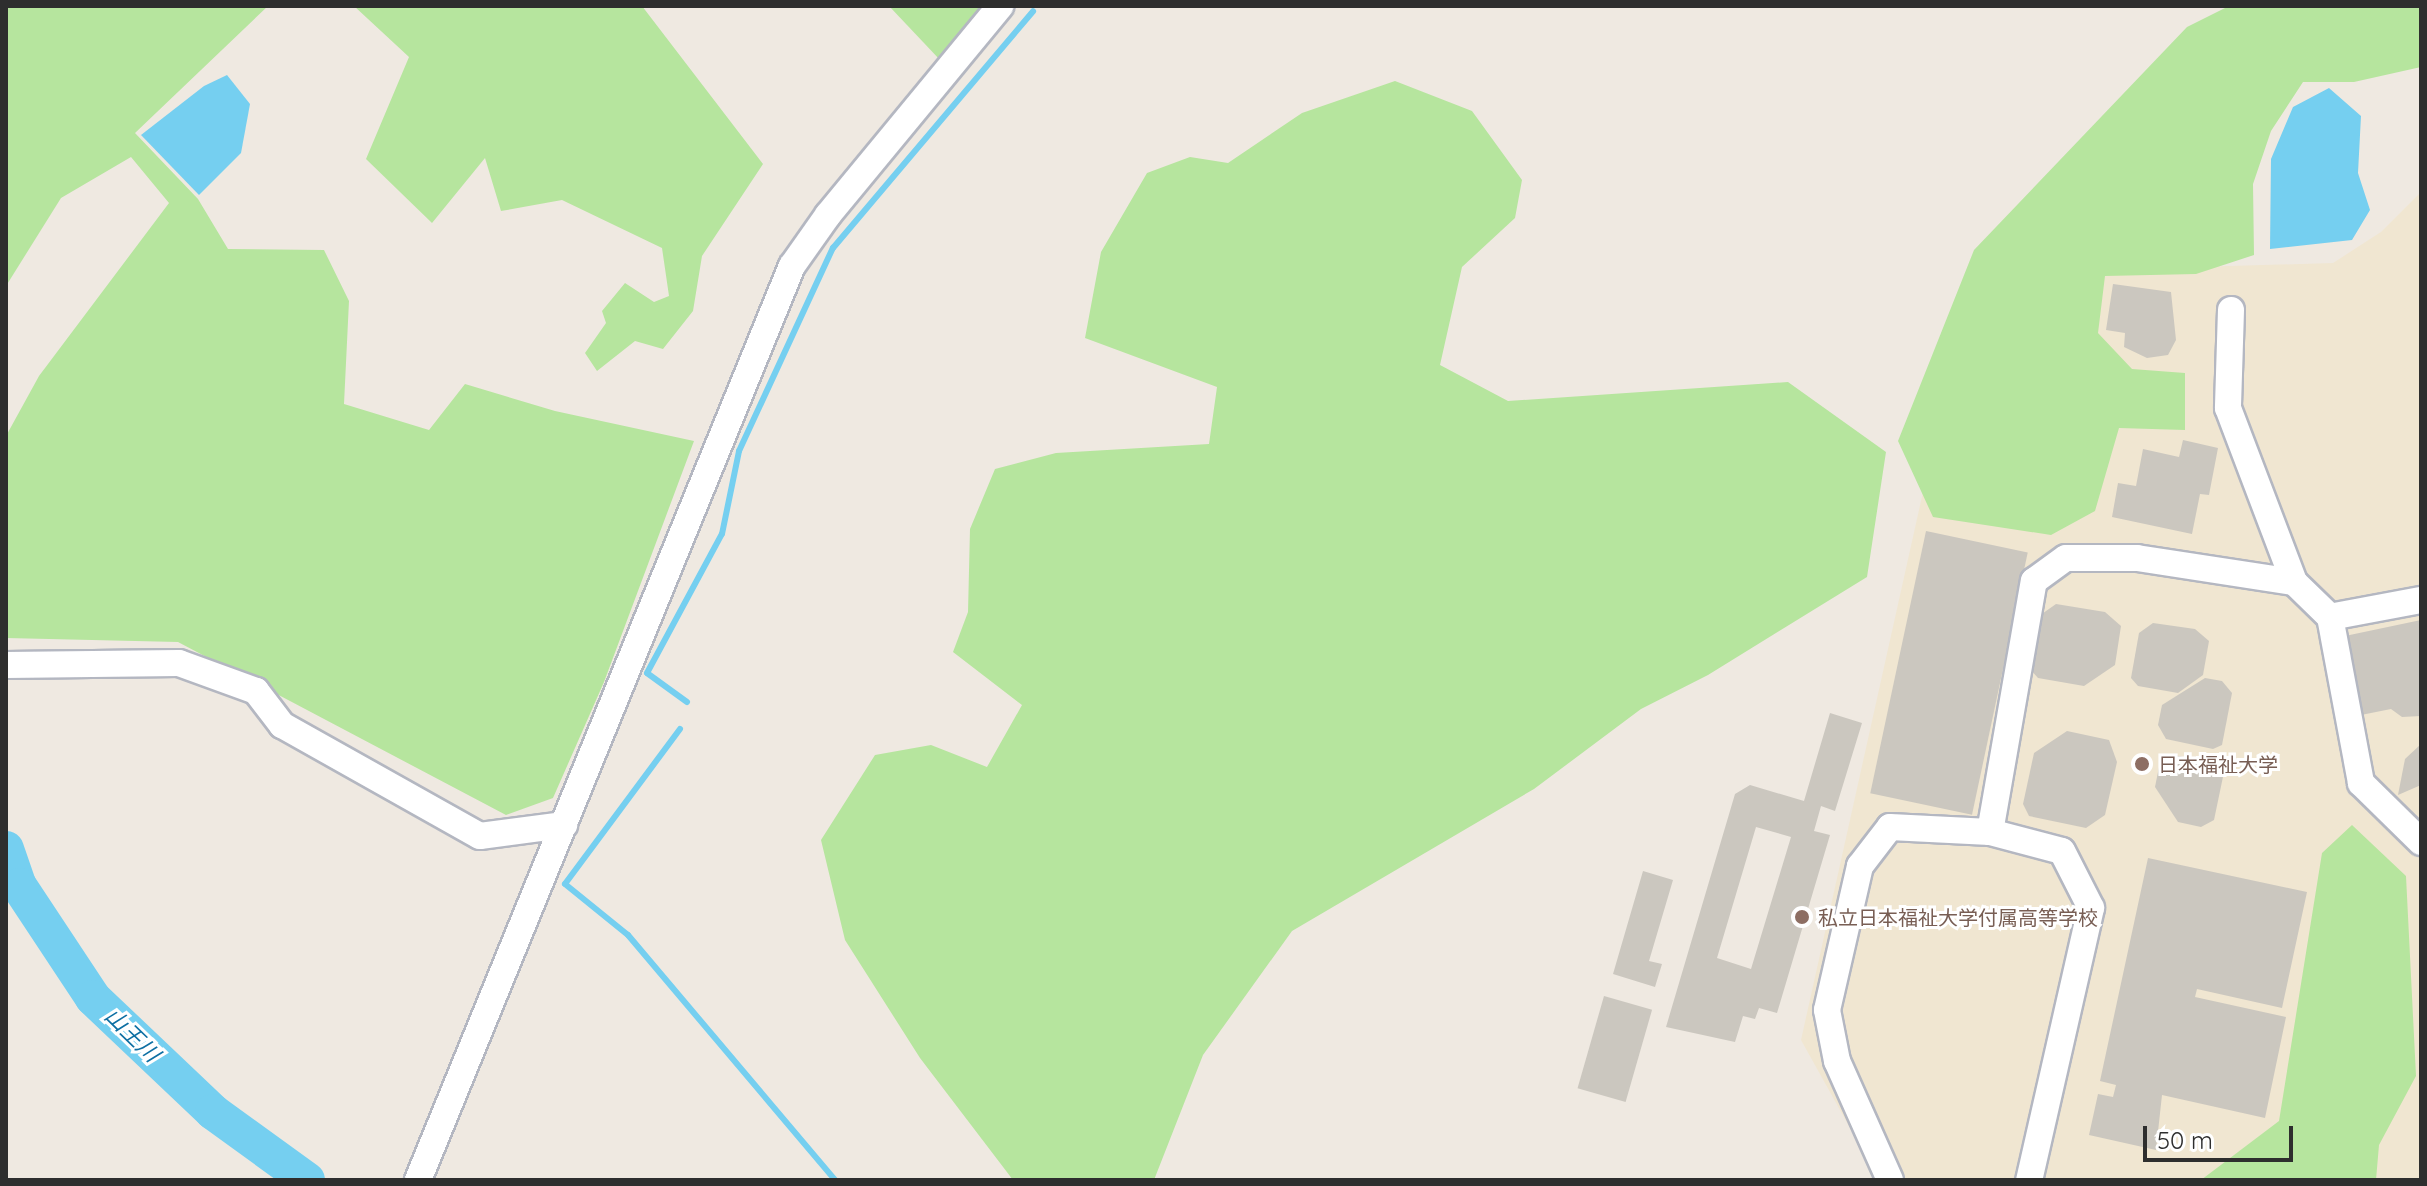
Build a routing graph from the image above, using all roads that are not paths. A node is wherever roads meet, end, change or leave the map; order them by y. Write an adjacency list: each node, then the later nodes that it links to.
1 (1000, 6): 7 (street)
2 (2231, 310): 3 (street)
3 (2294, 582): 5 (street); 8 (street)
4 (2421, 600): 5 (street)
5 (2330, 617): 9 (street)
6 (6, 665): 7 (street)
7 (564, 825): 10 (street)
8 (1990, 832): 11 (street); 12 (street)
9 (2421, 842)
10 (418, 1180)
11 (1890, 1180)
12 (2029, 1180)

